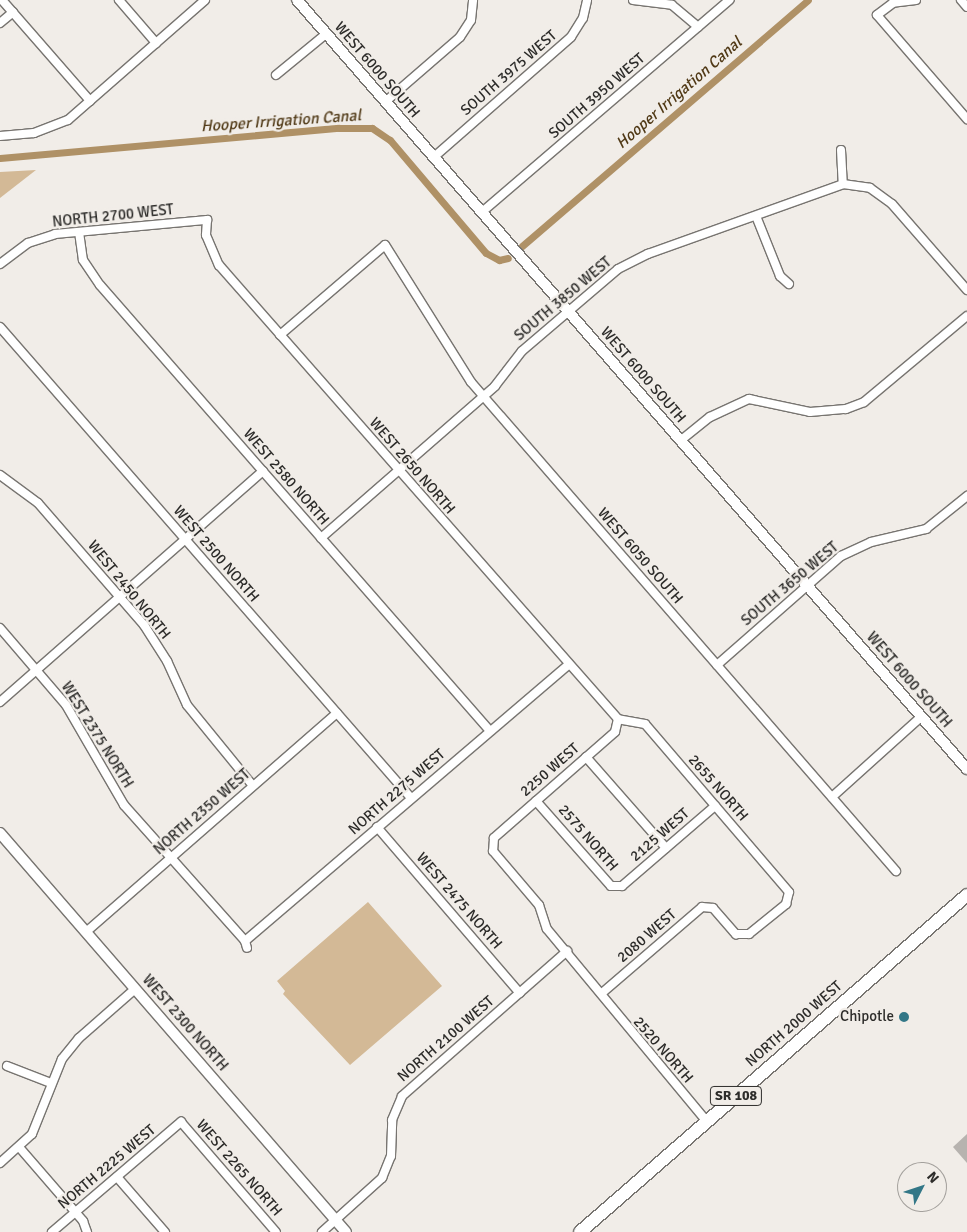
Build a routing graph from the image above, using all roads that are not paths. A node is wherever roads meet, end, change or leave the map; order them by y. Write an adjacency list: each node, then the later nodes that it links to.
1 (2, 0): 12 (street)
2 (119, 0): 16 (street)
3 (204, 0): 16 (street)
4 (297, 0): 15 (street, WEST 6000 SOUTH)
5 (472, 0): 19 (street)
6 (587, 0): 23 (street, SOUTH 3975 WEST)
7 (638, 0): 14 (street)
8 (729, 0): 14 (street, SOUTH 3950 WEST)
9 (916, 0): 20 (street)
10 (961, 0): 11 (street)
11 (967, 7)
12 (13, 12): 13 (street); 18 (street)
13 (0, 23)
14 (698, 27): 25 (street, SOUTH 3950 WEST)
15 (326, 34): 17 (street); 19 (street, WEST 6000 SOUTH)
16 (156, 42): 18 (street)
17 (276, 75)
18 (90, 101): 21 (street)
19 (386, 102): 23 (street, WEST 6000 SOUTH)
20 (967, 119)
21 (0, 136)
22 (841, 150): 24 (street)
23 (434, 157): 25 (street, WEST 6000 SOUTH)
24 (844, 184): 26 (street, SOUTH 3850 WEST); 31 (street)
25 (482, 212): 32 (street, WEST 6000 SOUTH)
26 (756, 216): 30 (street); 32 (street, SOUTH 3850 WEST)
27 (207, 220): 28 (street, NORTH 2700 WEST); 35 (street, WEST 2650 NORTH)
28 (79, 232): 29 (street, NORTH 2700 WEST); 38 (street, WEST 2580 NORTH)
29 (0, 264)
30 (789, 284)
31 (967, 290)
32 (568, 311): 36 (street, SOUTH 3850 WEST); 37 (street, WEST 6000 SOUTH)
33 (967, 316): 37 (street)
34 (0, 327): 43 (street, WEST 2500 NORTH)
35 (280, 335): 36 (street, WEST 6050 SOUTH); 39 (street, WEST 2650 NORTH)
36 (484, 397): 39 (street, SOUTH 3850 WEST); 48 (street, WEST 6050 SOUTH)
37 (680, 441): 44 (street, WEST 6000 SOUTH)
38 (263, 471): 42 (street, WEST 2580 NORTH); 43 (street)
39 (398, 471): 42 (street, SOUTH 3850 WEST); 47 (street, WEST 2650 NORTH)
40 (0, 475): 45 (street, WEST 2450 NORTH)
41 (967, 496): 44 (street, SOUTH 3650 WEST)
42 (321, 538): 54 (street, WEST 2580 NORTH)
43 (186, 540): 45 (street); 51 (street, WEST 2500 NORTH)
44 (806, 585): 48 (street, SOUTH 3650 WEST); 52 (street, WEST 6000 SOUTH)
45 (120, 598): 49 (street); 57 (street, WEST 2450 NORTH)
46 (0, 628): 49 (street, WEST 2375 NORTH)
47 (568, 665): 53 (street, WEST 2650 NORTH); 54 (street, NORTH 2275 WEST)
48 (717, 665): 58 (street, WEST 6050 SOUTH)
49 (37, 670): 50 (street); 66 (street, WEST 2375 NORTH)
50 (0, 702)
51 (337, 713): 57 (street, NORTH 2350 WEST); 59 (street, WEST 2500 NORTH)
52 (921, 717): 56 (street, WEST 6000 SOUTH); 58 (street)
53 (618, 719): 55 (street, 2250 WEST); 61 (street, 2655 NORTH)
54 (490, 731): 59 (street, NORTH 2275 WEST)
55 (586, 757): 60 (street, 2250 WEST); 65 (street)
56 (967, 769)
57 (253, 786): 66 (street, NORTH 2350 WEST)
58 (832, 797): 67 (street, WEST 6050 SOUTH)
59 (411, 798): 62 (street, NORTH 2275 WEST)
60 (536, 801): 64 (street, 2250 WEST); 68 (street, 2575 NORTH)
61 (715, 806): 65 (street, 2125 WEST); 70 (street, 2655 NORTH)
62 (377, 827): 72 (street, NORTH 2275 WEST); 75 (street, WEST 2475 NORTH)
63 (0, 833): 71 (street, WEST 2300 NORTH)
64 (494, 838): 73 (street, 2520 NORTH)
65 (666, 848): 68 (street, 2125 WEST)
66 (171, 858): 71 (street, NORTH 2350 WEST); 72 (street, WEST 2375 NORTH)
67 (896, 871)
68 (622, 886)
69 (967, 895): 80 (main road, NORTH 2000 WEST / SR 108)
70 (713, 908): 76 (street, 2080 WEST)
71 (86, 932): 74 (street, WEST 2300 NORTH)
72 (246, 945)
73 (567, 952): 75 (street, NORTH 2100 WEST); 76 (street, 2520 NORTH)
74 (135, 989): 78 (street); 85 (street, WEST 2300 NORTH)
75 (520, 993): 85 (street, NORTH 2100 WEST)
76 (602, 993): 80 (street, 2520 NORTH)
77 (7, 1066): 78 (street)
78 (51, 1083): 81 (street)
79 (181, 1122): 83 (street, NORTH 2225 WEST); 89 (street, WEST 2265 NORTH)
80 (707, 1122): 92 (main road, NORTH 2000 WEST / SR 108)
81 (19, 1146): 82 (street); 84 (street)
82 (0, 1163)
83 (117, 1177): 84 (street, NORTH 2225 WEST); 88 (street)
84 (75, 1212): 86 (street, NORTH 2225 WEST); 87 (street)
85 (336, 1220): 90 (street, NORTH 2100 WEST); 91 (street, WEST 2300 NORTH)
86 (52, 1232)
87 (87, 1232)
88 (165, 1232)
89 (276, 1232)
90 (322, 1232)
91 (346, 1232)
92 (580, 1232)

